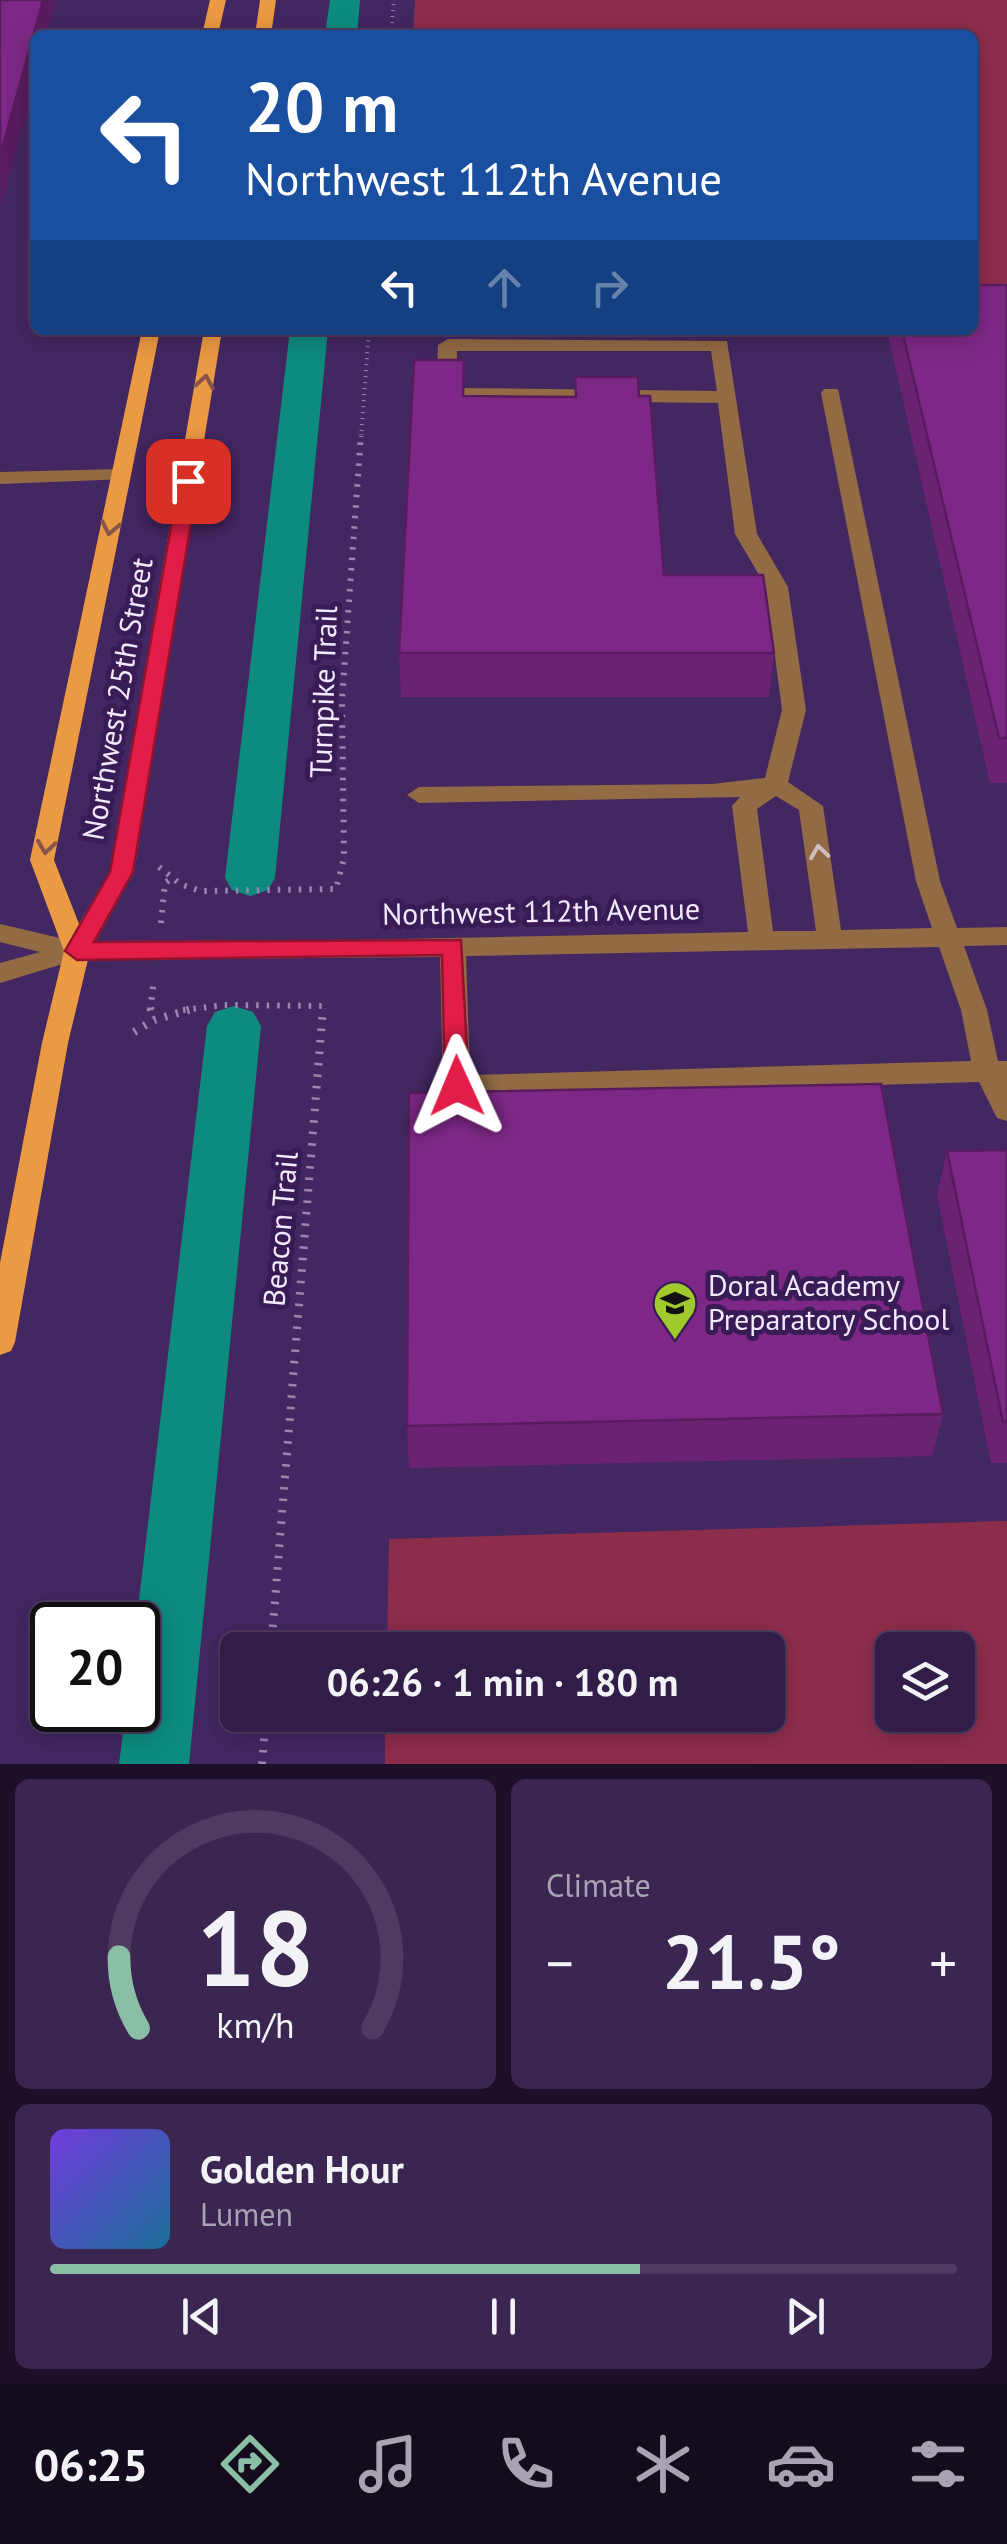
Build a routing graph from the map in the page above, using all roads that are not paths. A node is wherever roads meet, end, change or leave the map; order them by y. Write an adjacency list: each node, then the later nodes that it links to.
1 (218, 0): 3 (main road)
2 (268, 0): 4 (main road)
3 (211, 30)
4 (263, 30)
5 (150, 335): 9 (main road, Northwest 25th Street)
6 (213, 335): 19 (main road, Northwest 25th Street, one-way to 6)
7 (832, 393): 15 (street)
8 (728, 397): 8 (street); 11 (street)
9 (121, 475): 10 (street); 19 (main road, Northwest 25th Street, one-way to 19)
10 (0, 478)
11 (775, 785): 12 (street); 16 (street, one-way to 11); 17 (street)
12 (420, 796)
13 (0, 933): 19 (street, Northwest 112th Avenue)
14 (1007, 936): 15 (street, Northwest 112th Avenue)
15 (944, 937): 16 (street, Northwest 112th Avenue); 21 (street)
16 (830, 939): 17 (street, Northwest 112th Avenue)
17 (762, 940): 18 (street, Northwest 112th Avenue)
18 (453, 946): 19 (street, Northwest 112th Avenue); 21 (street)
19 (77, 951): 20 (street, Northwest 112th Avenue); 23 (main road, Northwest 25th Street)
20 (0, 973)
21 (997, 1071): 22 (street)
22 (1007, 1110)
23 (0, 1342)

